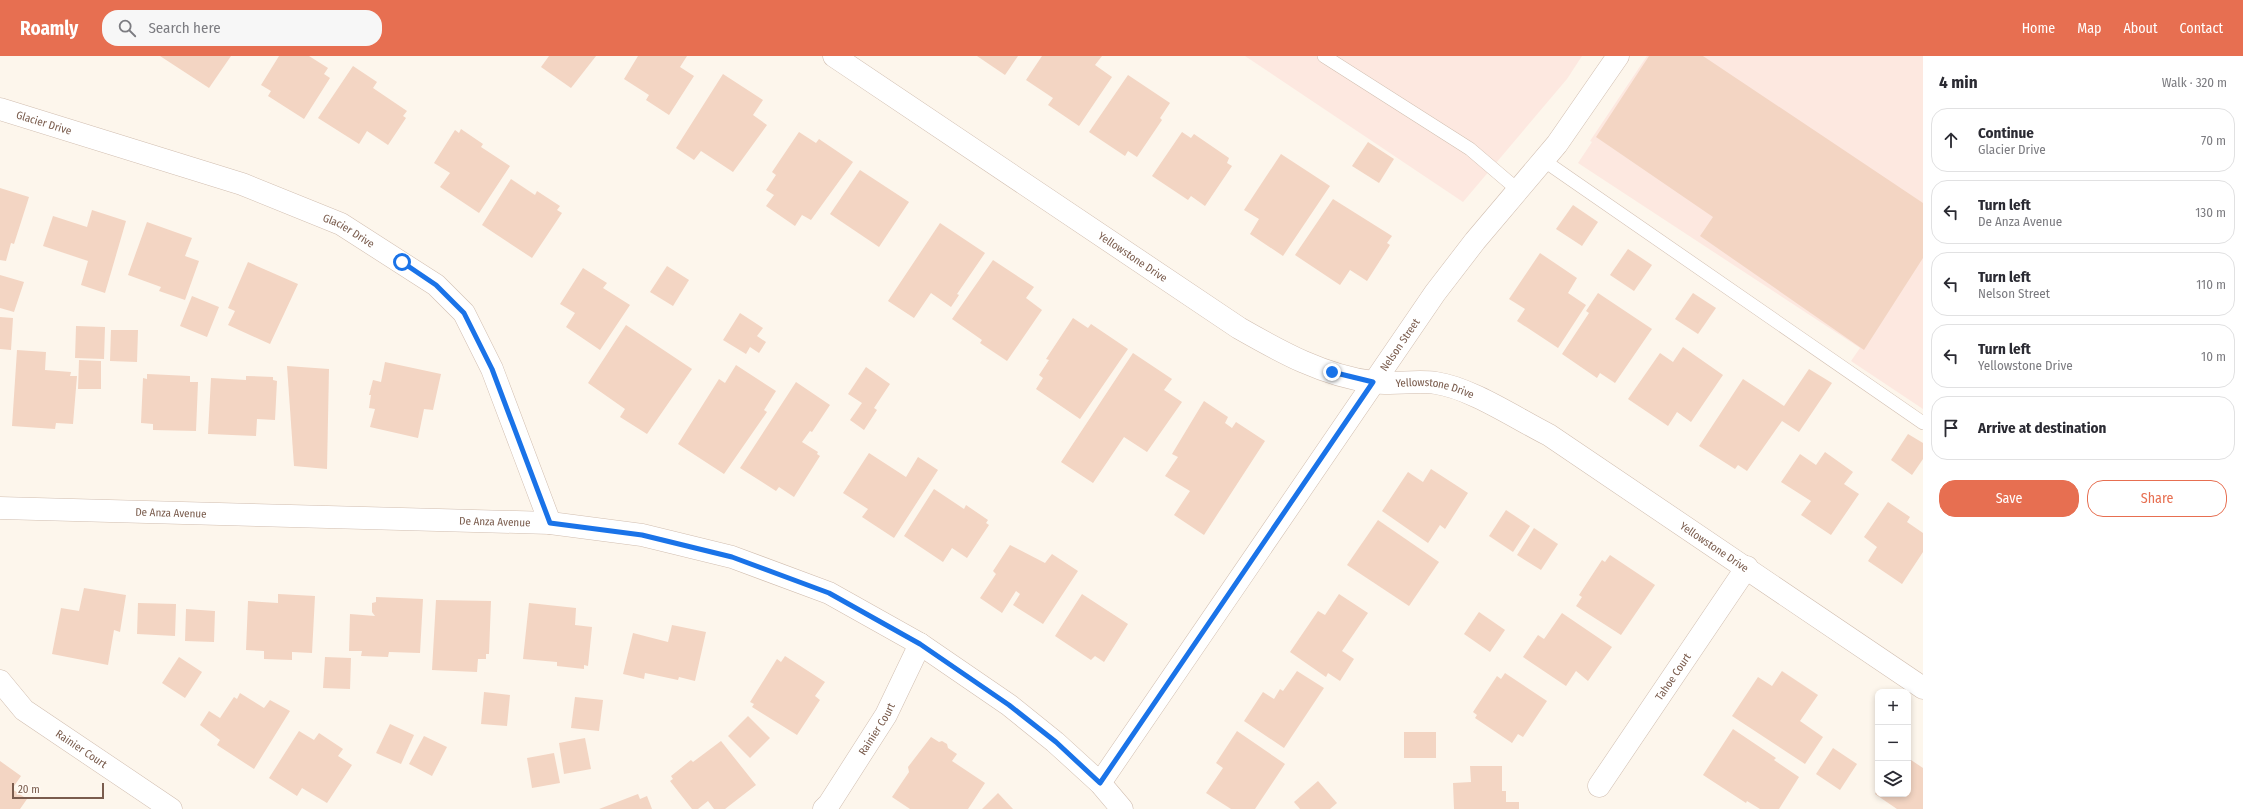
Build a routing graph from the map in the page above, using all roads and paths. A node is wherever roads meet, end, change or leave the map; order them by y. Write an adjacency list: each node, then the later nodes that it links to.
1 (834, 56): 7 (street, Yellowstone Drive)
2 (1324, 56): 6 (lane)
3 (1618, 56): 5 (street, Nelson Street)
4 (0, 109): 10 (street, Glacier Drive)
5 (1543, 160): 6 (street, Nelson Street); 8 (lane)
6 (1518, 190): 7 (street, Nelson Street)
7 (1373, 382): 11 (street, Yellowstone Drive); 15 (street, Nelson Street)
8 (1923, 423)
9 (0, 508): 10 (street, De Anza Avenue)
10 (550, 523): 12 (street, De Anza Avenue)
11 (1747, 567): 14 (street, Yellowstone Drive); 16 (street, Tahoe Court)
12 (920, 644): 15 (street, De Anza Avenue); 18 (street, Rainier Court)
13 (0, 681): 17 (street, Rainier Court)
14 (1923, 688)
15 (1100, 783): 19 (street, De Anza Avenue)
16 (1599, 786)
17 (171, 809)
18 (824, 809)
19 (1122, 809)

